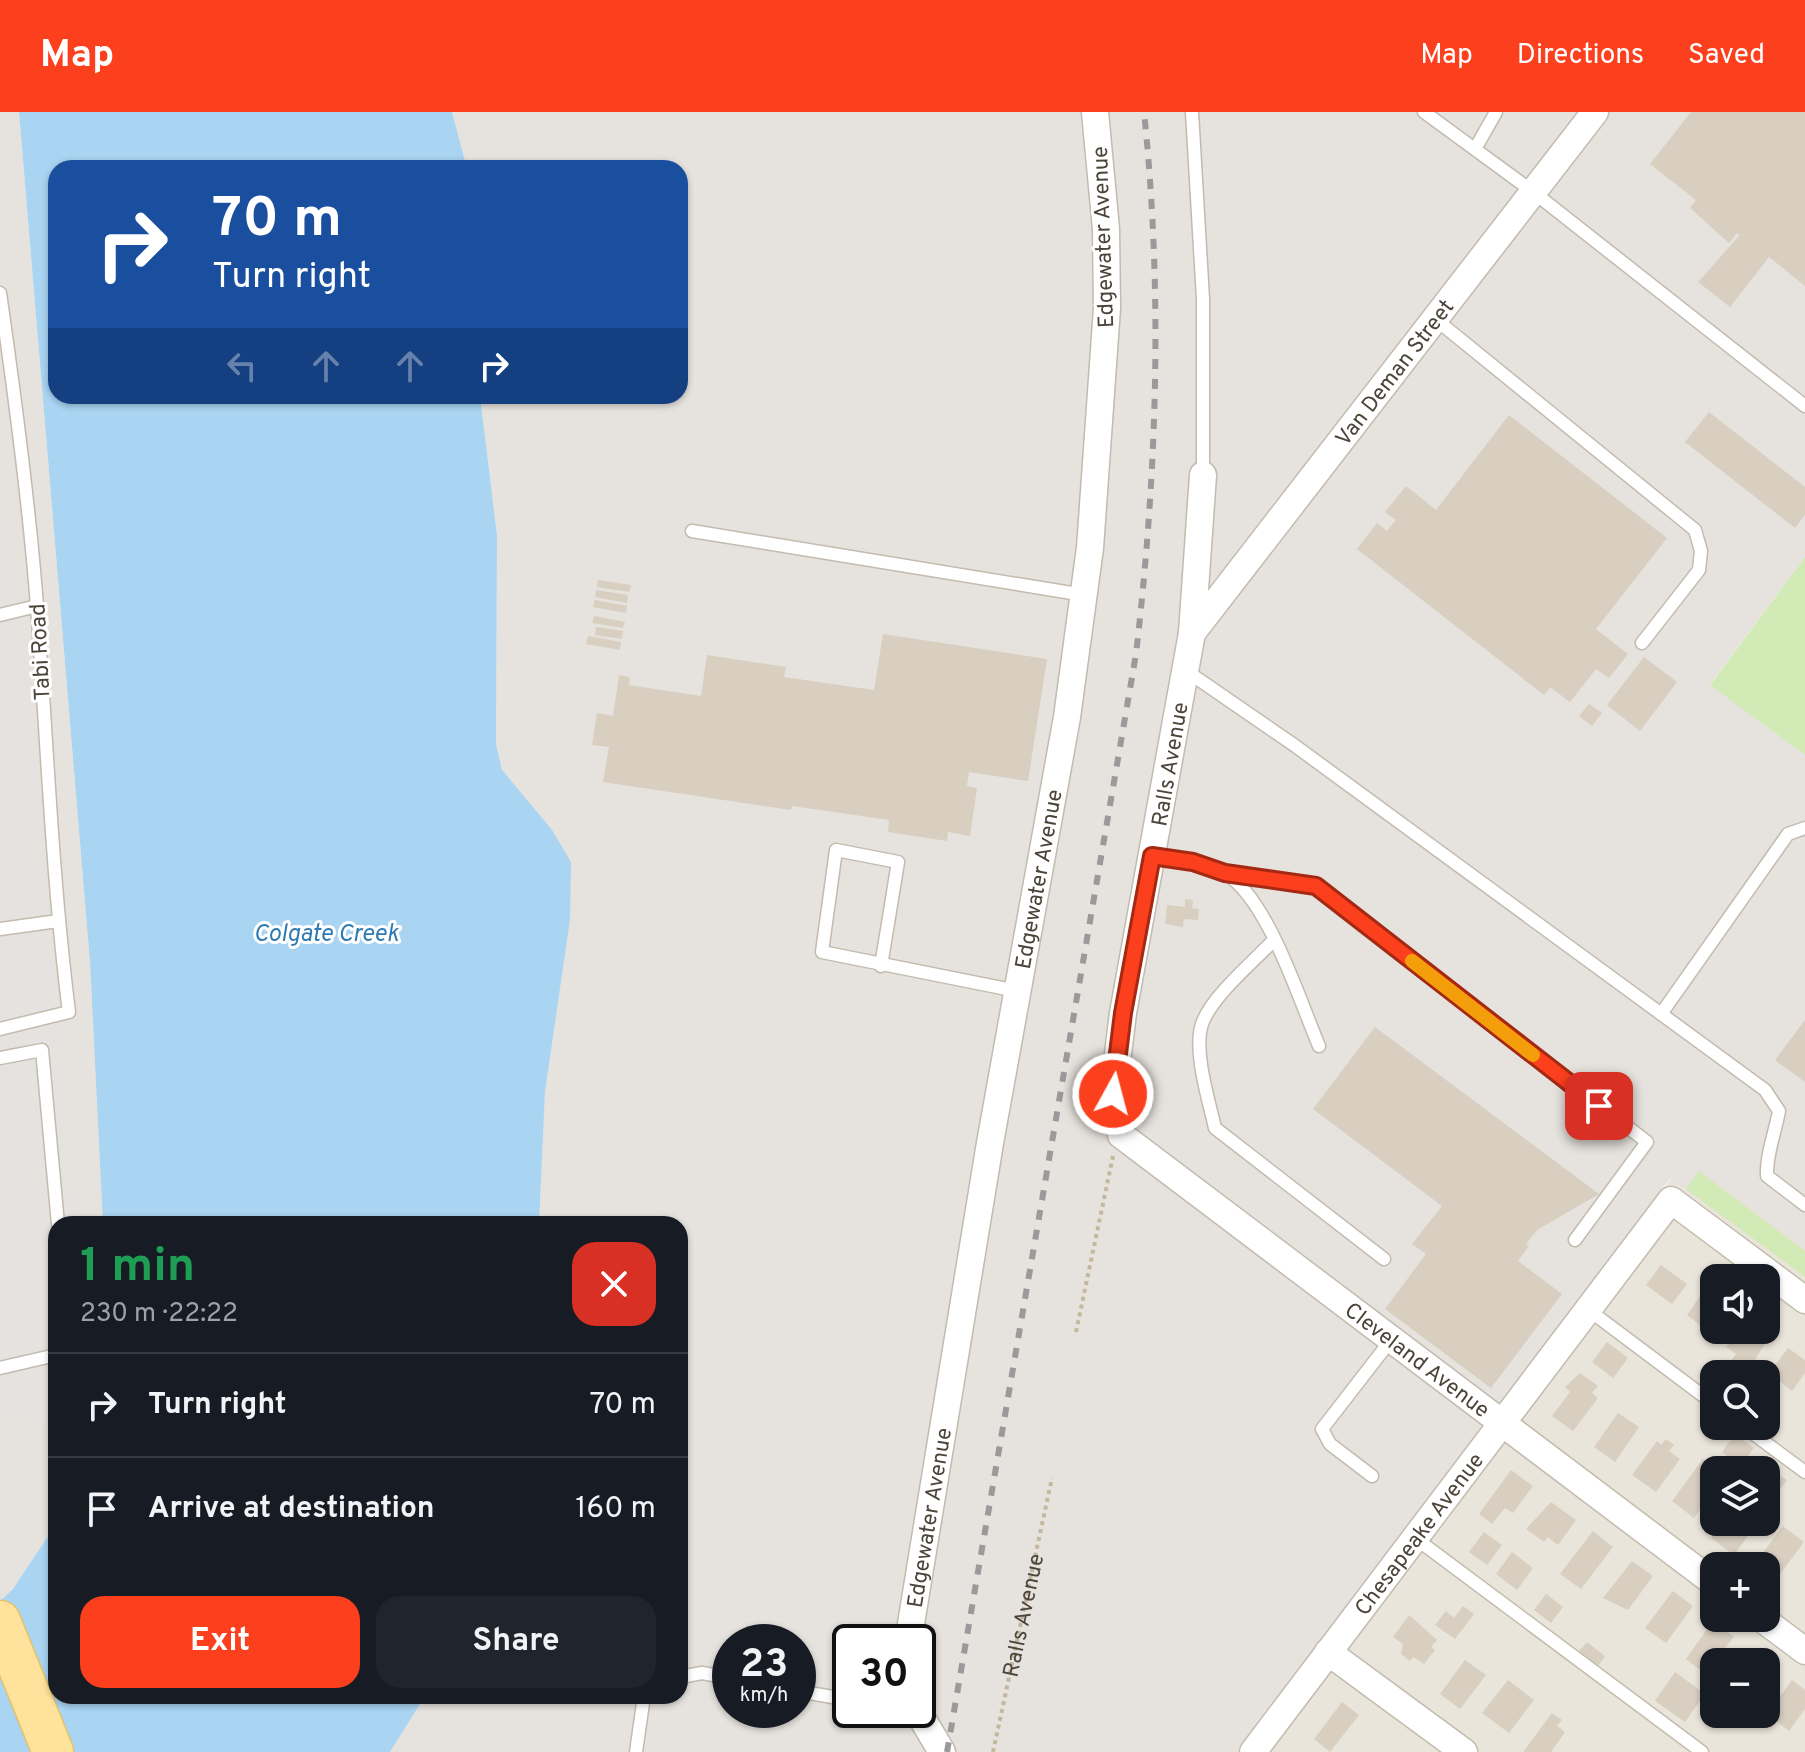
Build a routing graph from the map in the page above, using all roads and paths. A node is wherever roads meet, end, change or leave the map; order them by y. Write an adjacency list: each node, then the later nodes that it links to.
1 (1095, 112): 13 (street, Edgewater Avenue)
2 (1192, 112): 11 (lane)
3 (1424, 112): 6 (lane)
4 (1496, 112): 6 (lane)
5 (1595, 112): 7 (street, Van Deman Street)
6 (1475, 149): 7 (lane)
7 (1532, 191): 9 (street, Van Deman Street); 10 (lane)
8 (0, 293): 14 (lane, Tabi Road)
9 (1434, 318): 16 (street, Van Deman Street); 17 (lane)
10 (1805, 406)
11 (1203, 475): 16 (street, Ralls Avenue)
12 (692, 531): 13 (lane)
13 (1084, 595): 26 (street, Edgewater Avenue)
14 (37, 606): 15 (lane); 22 (lane, Tabi Road)
15 (0, 615)
16 (1192, 633): 18 (street, Ralls Avenue)
17 (1642, 643)
18 (1185, 670): 20 (street, Ralls Avenue); 27 (lane)
19 (1805, 828): 27 (lane)
20 (1152, 856): 21 (lane); 31 (street, Ralls Avenue)
21 (1225, 873): 24 (lane); 34 (lane)
22 (58, 921): 23 (lane); 28 (lane, Tabi Road)
23 (0, 929)
24 (1274, 940): 29 (lane); 35 (lane)
25 (881, 966): 25 (lane); 26 (lane)
26 (1017, 991): 51 (street, Edgewater Avenue)
27 (1661, 1014): 32 (lane)
28 (0, 1029)
29 (1319, 1046)
30 (0, 1058): 33 (lane)
31 (1121, 1135): 38 (path); 39 (street, Cleveland Avenue)
32 (1805, 1205)
33 (57, 1216)
34 (1575, 1240)
35 (1384, 1259)
36 (1805, 1300): 37 (street, Chesapeake Avenue)
37 (1586, 1308): 42 (lane); 43 (street, Chesapeake Avenue)
38 (1076, 1332)
39 (1391, 1340): 43 (street, Cleveland Avenue); 46 (lane)
40 (48, 1357): 41 (lane)
41 (0, 1368)
42 (1700, 1394)
43 (1500, 1423): 48 (street, Chesapeake Avenue); 49 (street, Cleveland Avenue)
44 (1762, 1440): 45 (lane)
45 (1805, 1472)
46 (1372, 1476)
47 (1052, 1478): 62 (path, Ralls Avenue)
48 (1415, 1538): 54 (street, Chesapeake Avenue); 65 (lane)
49 (1700, 1573)
50 (0, 1621): 59 (main road)
51 (911, 1624)
52 (1780, 1632): 53 (street)
53 (1805, 1651)
54 (1328, 1652): 63 (street, Chesapeake Avenue); 64 (street)
55 (712, 1675): 56 (lane)
56 (688, 1676)
57 (643, 1704): 60 (lane)
58 (925, 1728): 61 (street)
59 (53, 1752)
60 (636, 1752)
61 (942, 1752)
62 (993, 1752)
63 (1253, 1752)
64 (1464, 1752)
65 (1702, 1752)

